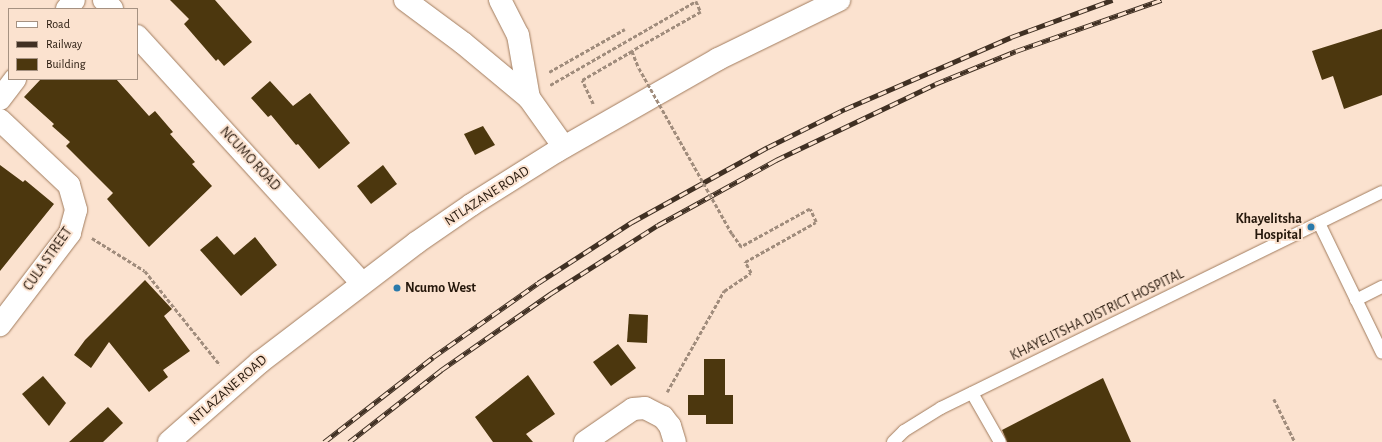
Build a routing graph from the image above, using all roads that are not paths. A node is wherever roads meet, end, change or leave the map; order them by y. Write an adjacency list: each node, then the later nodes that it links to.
1 (74, 0): 6 (street)
2 (104, 0): 7 (street)
3 (405, 0): 10 (street)
4 (500, 0): 10 (street)
5 (839, 0): 13 (street, NTLAZANE ROAD)
6 (68, 8)
7 (111, 8)
8 (138, 37): 16 (street, NCUMO ROAD)
9 (14, 80): 11 (street)
10 (529, 98): 13 (street)
11 (0, 99)
12 (0, 120): 19 (street, CULA STREET)
13 (564, 147): 16 (street, NTLAZANE ROAD)
14 (1382, 192): 15 (lane, KHAYELITSHA DISTRICT HOSPITAL)
15 (1319, 224): 18 (lane); 21 (lane, KHAYELITSHA DISTRICT HOSPITAL)
16 (362, 283): 22 (street, NTLAZANE ROAD)
17 (1382, 287): 18 (lane)
18 (1356, 300): 20 (lane)
19 (0, 325)
20 (1382, 353)
21 (972, 393): 25 (lane, KHAYELITSHA DISTRICT HOSPITAL); 26 (lane)
22 (169, 442)
23 (585, 442): 24 (street)
24 (675, 442)
25 (893, 442)
26 (1000, 442)

